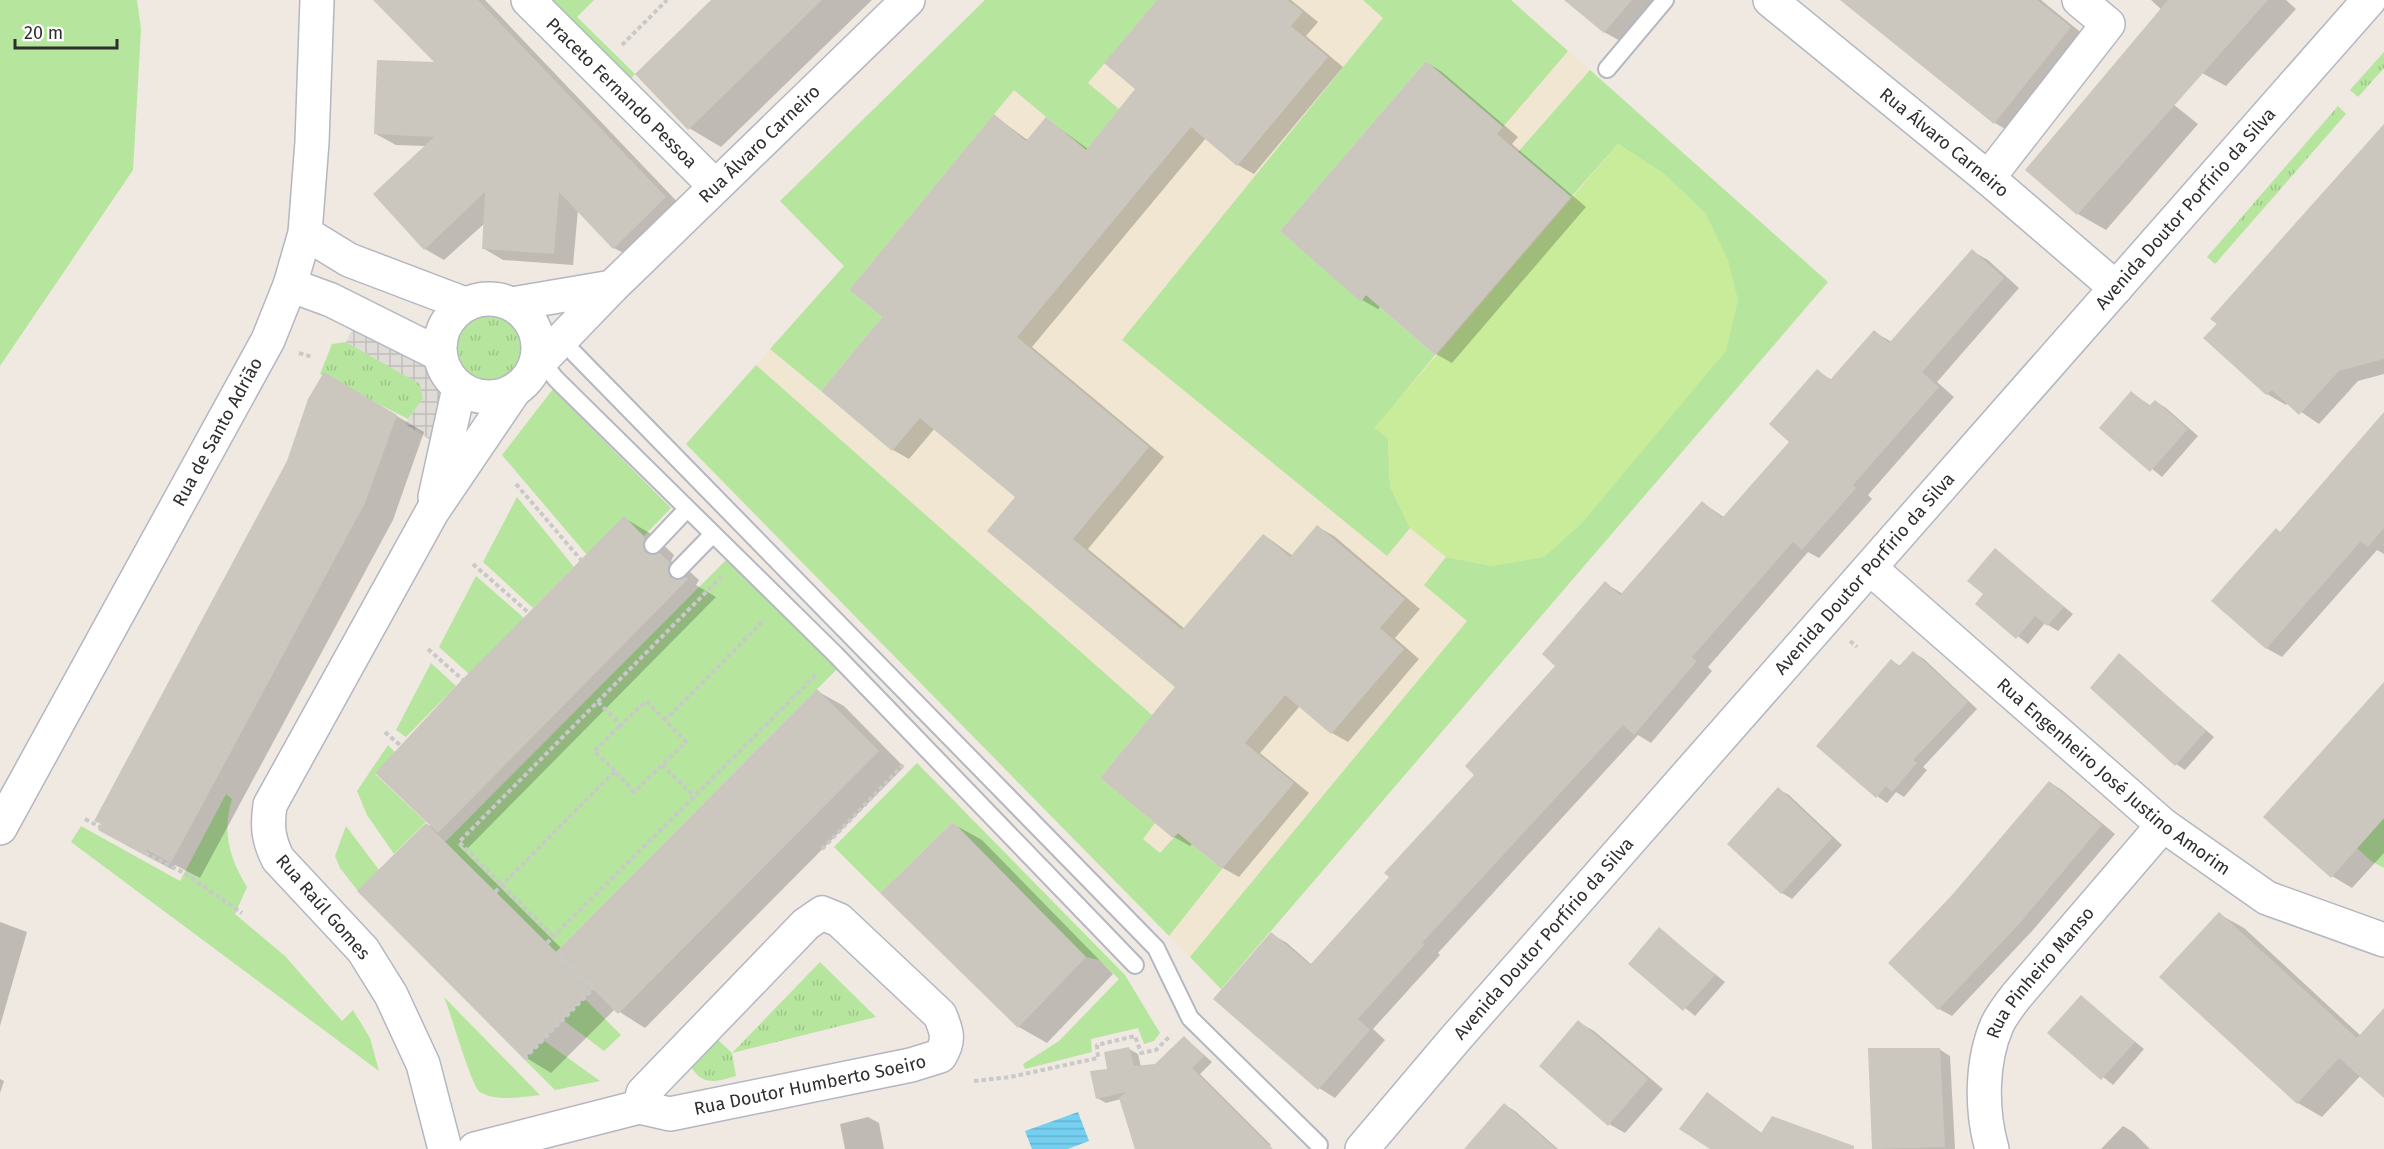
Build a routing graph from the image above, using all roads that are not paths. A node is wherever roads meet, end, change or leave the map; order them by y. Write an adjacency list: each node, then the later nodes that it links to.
1 (317, 0): 11 (street, Rua de Santo Adrião)
2 (528, 0): 10 (street, Praceto Fernando Pessoa)
3 (908, 0): 10 (street, Rua Álvaro Carneiro)
4 (1665, 0): 8 (lane)
5 (1770, 0): 9 (street, Rua Álvaro Carneiro)
6 (2079, 0): 9 (street)
7 (2369, 0): 14 (street, Avenida Doutor Porfírio da Silva)
8 (1607, 69)
9 (1988, 178): 14 (street, Rua Álvaro Carneiro)
10 (715, 186): 13 (street, Rua Álvaro Carneiro)
11 (305, 233): 12 (street, Rua de Santo Adrião); 15 (street)
12 (290, 285): 18 (street); 28 (street, Rua de Santo Adrião)
13 (612, 287): 16 (street); 19 (street, Rua Álvaro Carneiro)
14 (2116, 288): 25 (street, Avenida Doutor Porfírio da Silva)
15 (465, 304): 16 (street); 18 (street)
16 (512, 304): 19 (street)
17 (574, 353): 32 (lane)
18 (439, 354): 20 (street)
19 (530, 374): 20 (street); 21 (lane); 22 (street, Rua Raúl Gomes)
20 (459, 388): 22 (street, Rua Raúl Gomes)
21 (687, 509): 23 (lane); 24 (lane)
22 (432, 512): 33 (street, Rua Raúl Gomes)
23 (713, 534): 26 (lane); 30 (lane)
24 (653, 545)
25 (1870, 568): 27 (street, Rua Engenheiro José Justino Amorim); 35 (street, Avenida Doutor Porfírio da Silva)
26 (678, 570)
27 (2163, 825): 29 (street, Rua Engenheiro José Justino Amorim); 36 (street, Rua Pinheiro Manso)
28 (0, 828)
29 (2384, 940)
30 (1135, 965)
31 (639, 1107): 31 (street, Rua Doutor Humberto Soeiro); 34 (street, Rua Doutor Humberto Soeiro)
32 (1319, 1145)
33 (445, 1149)
34 (476, 1149)
35 (1362, 1149)
36 (1992, 1149)

